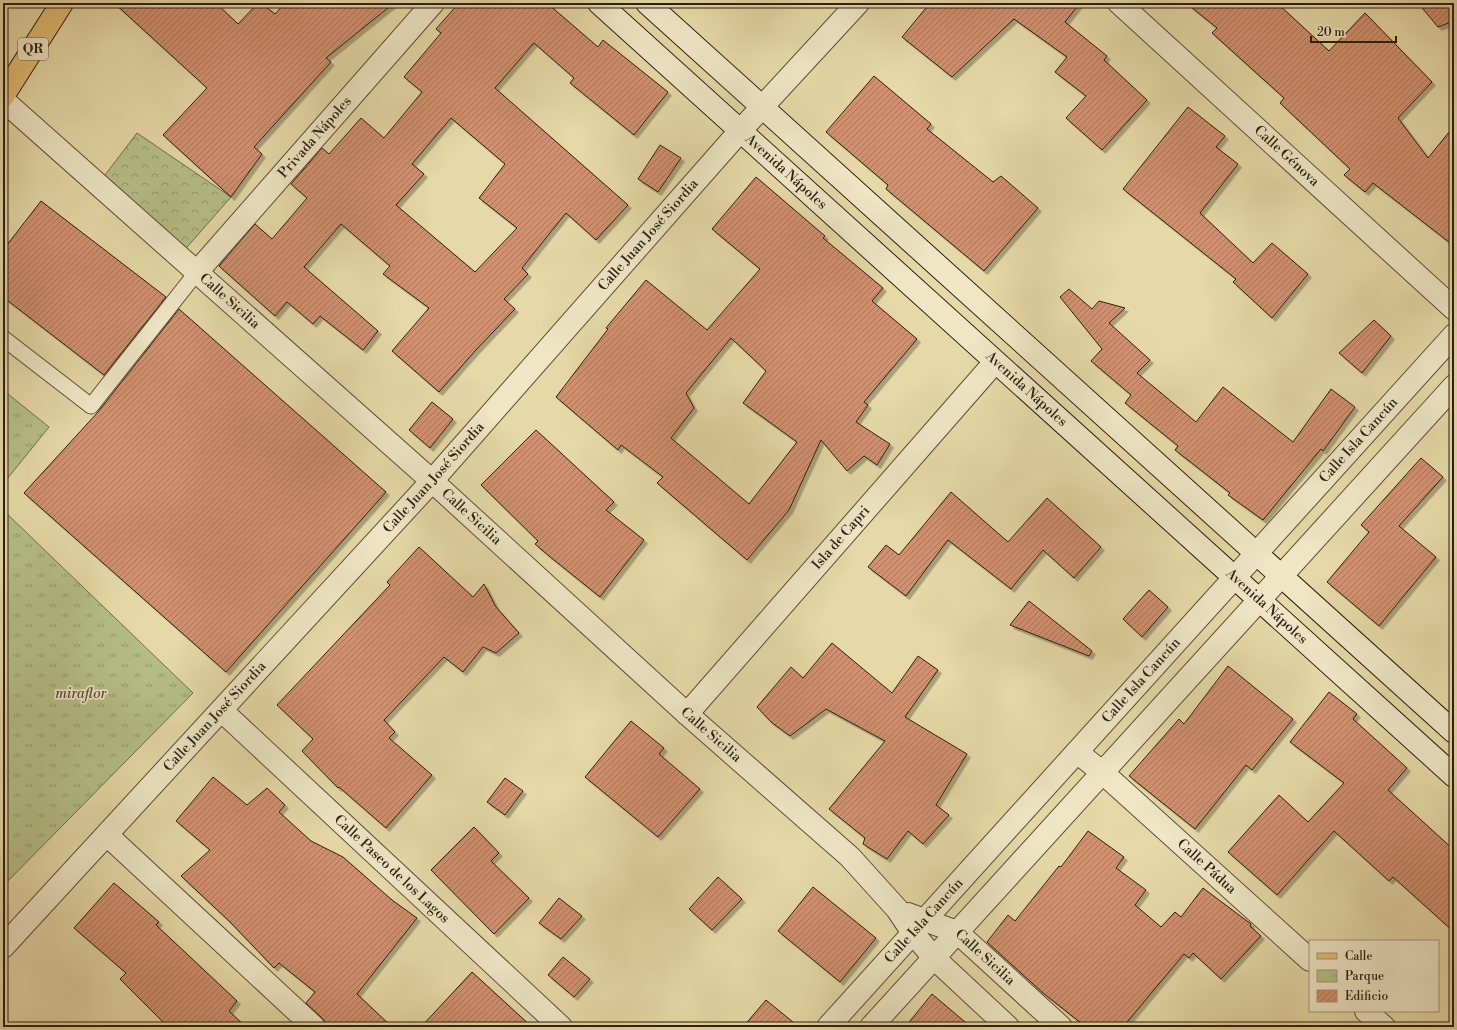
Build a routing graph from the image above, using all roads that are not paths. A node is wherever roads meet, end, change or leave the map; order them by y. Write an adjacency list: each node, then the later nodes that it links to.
1 (62, 3): 7 (main road, QR)
2 (433, 3): 11 (street, Privada Nápoles)
3 (599, 3): 10 (street, Avenida Nápoles)
4 (647, 3): 9 (street)
5 (858, 3): 9 (street, Calle Juan José Siordia)
6 (1119, 3): 12 (street, Calle Génova)
7 (3, 96)
8 (3, 100): 11 (street, Calle Sicilia)
9 (762, 106): 10 (street, Calle Juan José Siordia); 18 (street)
10 (740, 130): 15 (street, Avenida Nápoles); 17 (street, Calle Juan José Siordia)
11 (197, 272): 14 (lane); 17 (street, Calle Sicilia)
12 (1454, 309)
13 (1454, 335): 18 (street, Calle Isla Cancún)
14 (3, 338)
15 (995, 362): 20 (street, Avenida Nápoles); 23 (street, Isla de Capri)
16 (1454, 386): 19 (street)
17 (432, 481): 22 (street, Calle Juan José Siordia); 23 (street, Calle Sicilia)
18 (1257, 554): 19 (street); 20 (street, Calle Isla Cancún)
19 (1281, 576): 21 (street); 24 (street)
20 (1234, 578): 21 (street, Avenida Nápoles); 25 (street, Calle Isla Cancún)
21 (1259, 600): 26 (street); 27 (street, Avenida Nápoles)
22 (222, 710): 28 (street, Calle Juan José Siordia); 36 (street, Calle Paseo de los Lagos)
23 (686, 714): 29 (street, Calle Sicilia)
24 (1454, 732)
25 (1077, 752): 26 (street, Calle Pádua); 29 (street, Calle Isla Cancún)
26 (1103, 772): 30 (street); 33 (street, Calle Pádua)
27 (1454, 776)
28 (107, 835): 31 (street, Calle Juan José Siordia); 35 (street)
29 (918, 927): 30 (street, Calle Sicilia); 32 (street, Calle Sicilia); 37 (street, Calle Isla Cancún)
30 (957, 932): 32 (street); 40 (street, Calle Sicilia)
31 (3, 947)
32 (934, 958): 38 (street); 39 (street, Calle Sicilia)
33 (1309, 959)
34 (1367, 1012): 41 (street)
35 (314, 1027)
36 (561, 1027)
37 (828, 1027)
38 (871, 1027)
39 (1008, 1027)
40 (1061, 1027)
41 (1384, 1027)

